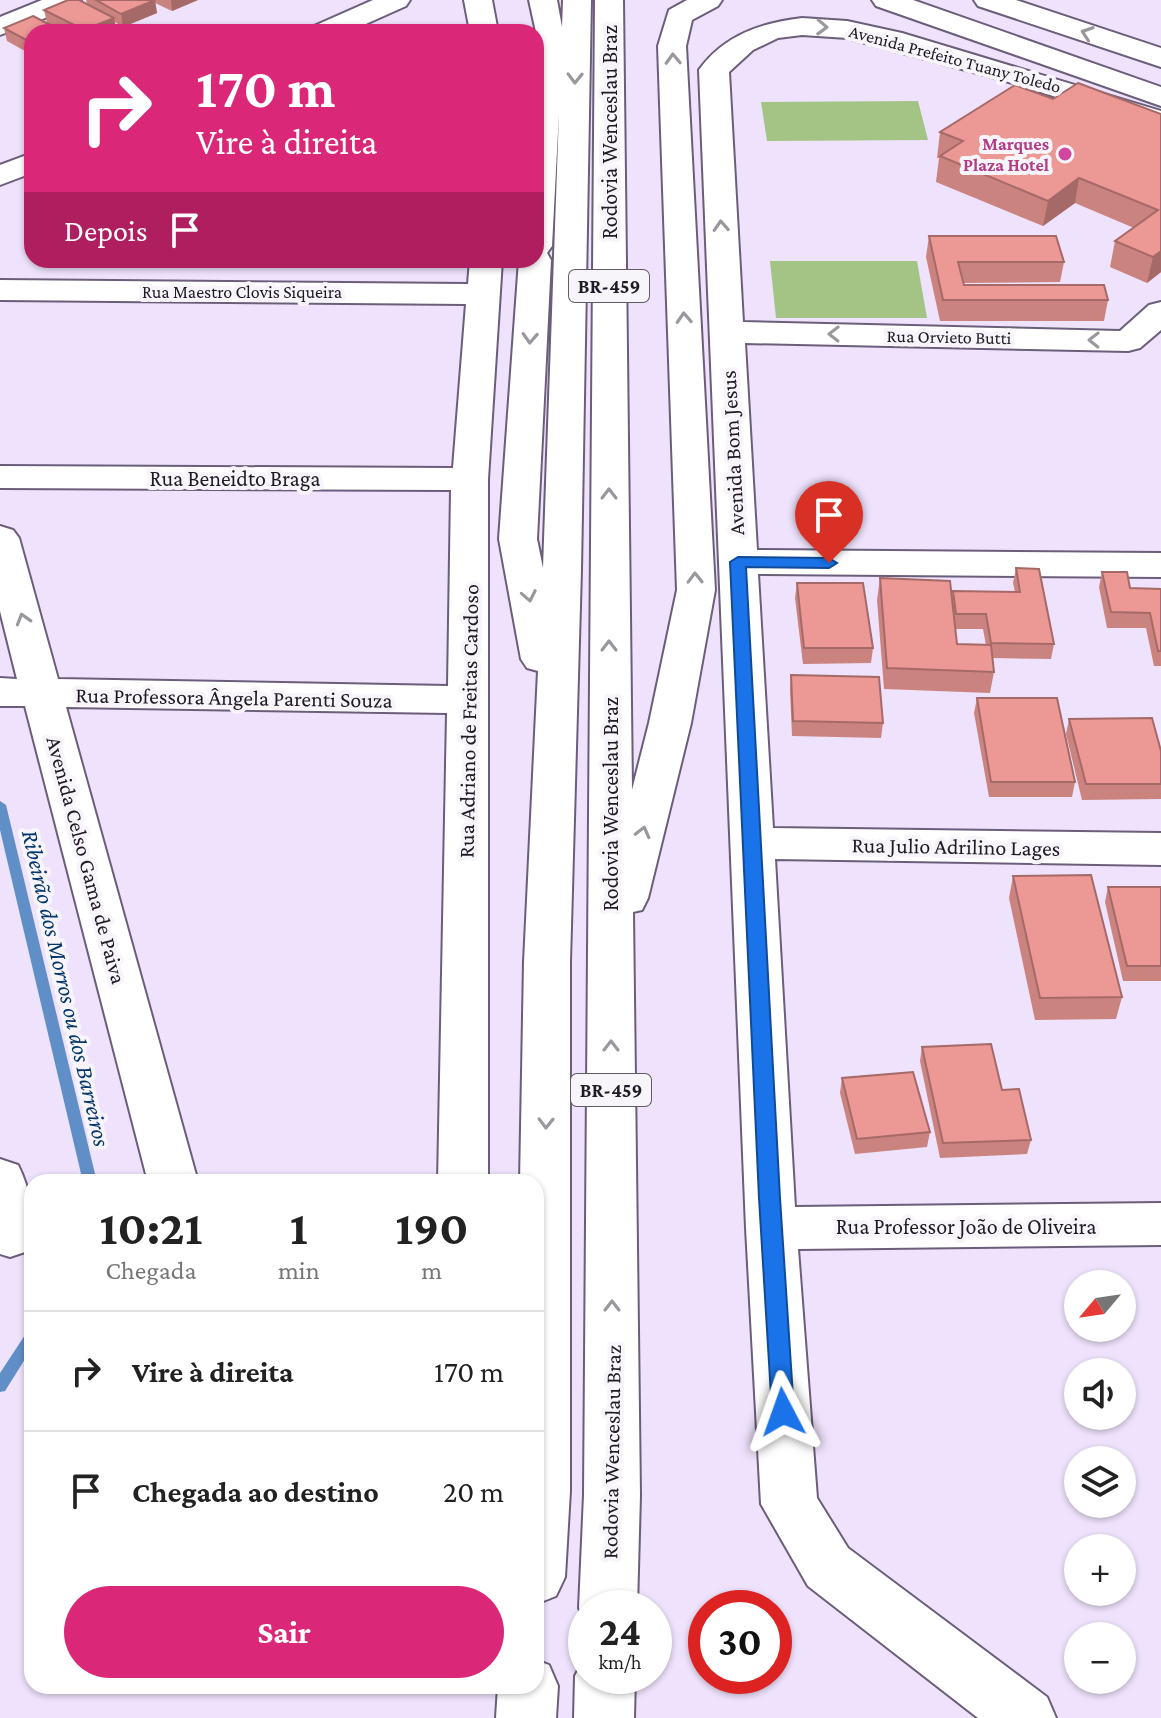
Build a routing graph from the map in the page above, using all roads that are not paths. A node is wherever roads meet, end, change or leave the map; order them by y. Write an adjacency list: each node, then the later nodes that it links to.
1 (67, 0): 13 (main road)
2 (396, 0): 11 (main road)
3 (478, 0): 12 (main road)
4 (543, 0): 23 (main road)
5 (577, 0): 41 (main road, Rodovia Wenceslau Braz / BR-459, one-way to 41)
6 (609, 0): 42 (main road, Rodovia Wenceslau Braz / BR-459, one-way to 6)
7 (708, 0): 42 (main road, one-way to 7)
8 (886, 0): 15 (main road)
9 (931, 0): 15 (main road)
10 (988, 0): 16 (main road, one-way to 10)
11 (342, 24)
12 (482, 24)
13 (0, 27)
14 (746, 39): 22 (main road, Avenida Prefeito Tuany Toledo, one-way to 22); 31 (main road, Avenida Bom Jesus, one-way to 14)
15 (1030, 43): 17 (main road, Avenida Prefeito Tuany Toledo); 18 (main road, Avenida Prefeito Tuany Toledo)
16 (1161, 58)
17 (1117, 64): 19 (main road); 20 (main road, Avenida Prefeito Tuany Toledo)
18 (1077, 68): 21 (main road, Avenida Prefeito Tuany Toledo); 22 (main road)
19 (1161, 71)
20 (1161, 79)
21 (1161, 97)
22 (1120, 106): 24 (main road, Avenida Prefeito Tuany Toledo)
23 (544, 114)
24 (1161, 121)
25 (24, 166): 26 (main road)
26 (0, 176)
27 (535, 268): 41 (main road, one-way to 41)
28 (484, 277): 29 (main road, Rua Maestro Clovis Siqueira); 33 (main road, Rua Adriano de Freitas Cardoso)
29 (0, 290)
30 (1161, 312): 31 (main road, Rua Orvieto Butti, one-way to 31)
31 (726, 332): 35 (main road, Avenida Bom Jesus)
32 (0, 477): 33 (main road, Rua Beneidto Braga)
33 (470, 479): 38 (main road, Rua Adriano de Freitas Cardoso)
34 (0, 538): 37 (main road, Avenida Celso Gama de Paiva, one-way to 34)
35 (738, 562): 36 (main road); 39 (main road, Avenida Bom Jesus)
36 (1161, 565)
37 (22, 693): 38 (main road, Rua Professora Ângela Parenti Souza); 43 (main road, Avenida Celso Gama de Paiva)
38 (469, 700): 44 (main road, Rua Adriano de Freitas Cardoso)
39 (751, 843): 40 (main road, Rua Julio Adrilino Lages); 47 (main road, Avenida Bom Jesus)
40 (1161, 849)
41 (547, 962): 49 (main road, Rodovia Wenceslau Braz / BR-459, one-way to 49)
42 (610, 962): 50 (main road, Rodovia Wenceslau Braz / BR-459, one-way to 42)
43 (171, 1174)
44 (463, 1174)
45 (0, 1179): 48 (main road)
46 (1161, 1224): 47 (main road, Rua Professor João de Oliveira)
47 (771, 1228): 55 (main road, Avenida Bom Jesus)
48 (10, 1236)
49 (544, 1279)
50 (609, 1590)
51 (528, 1694): 53 (main road)
52 (605, 1694): 54 (main road)
53 (526, 1718)
54 (604, 1718)
55 (1026, 1718)

